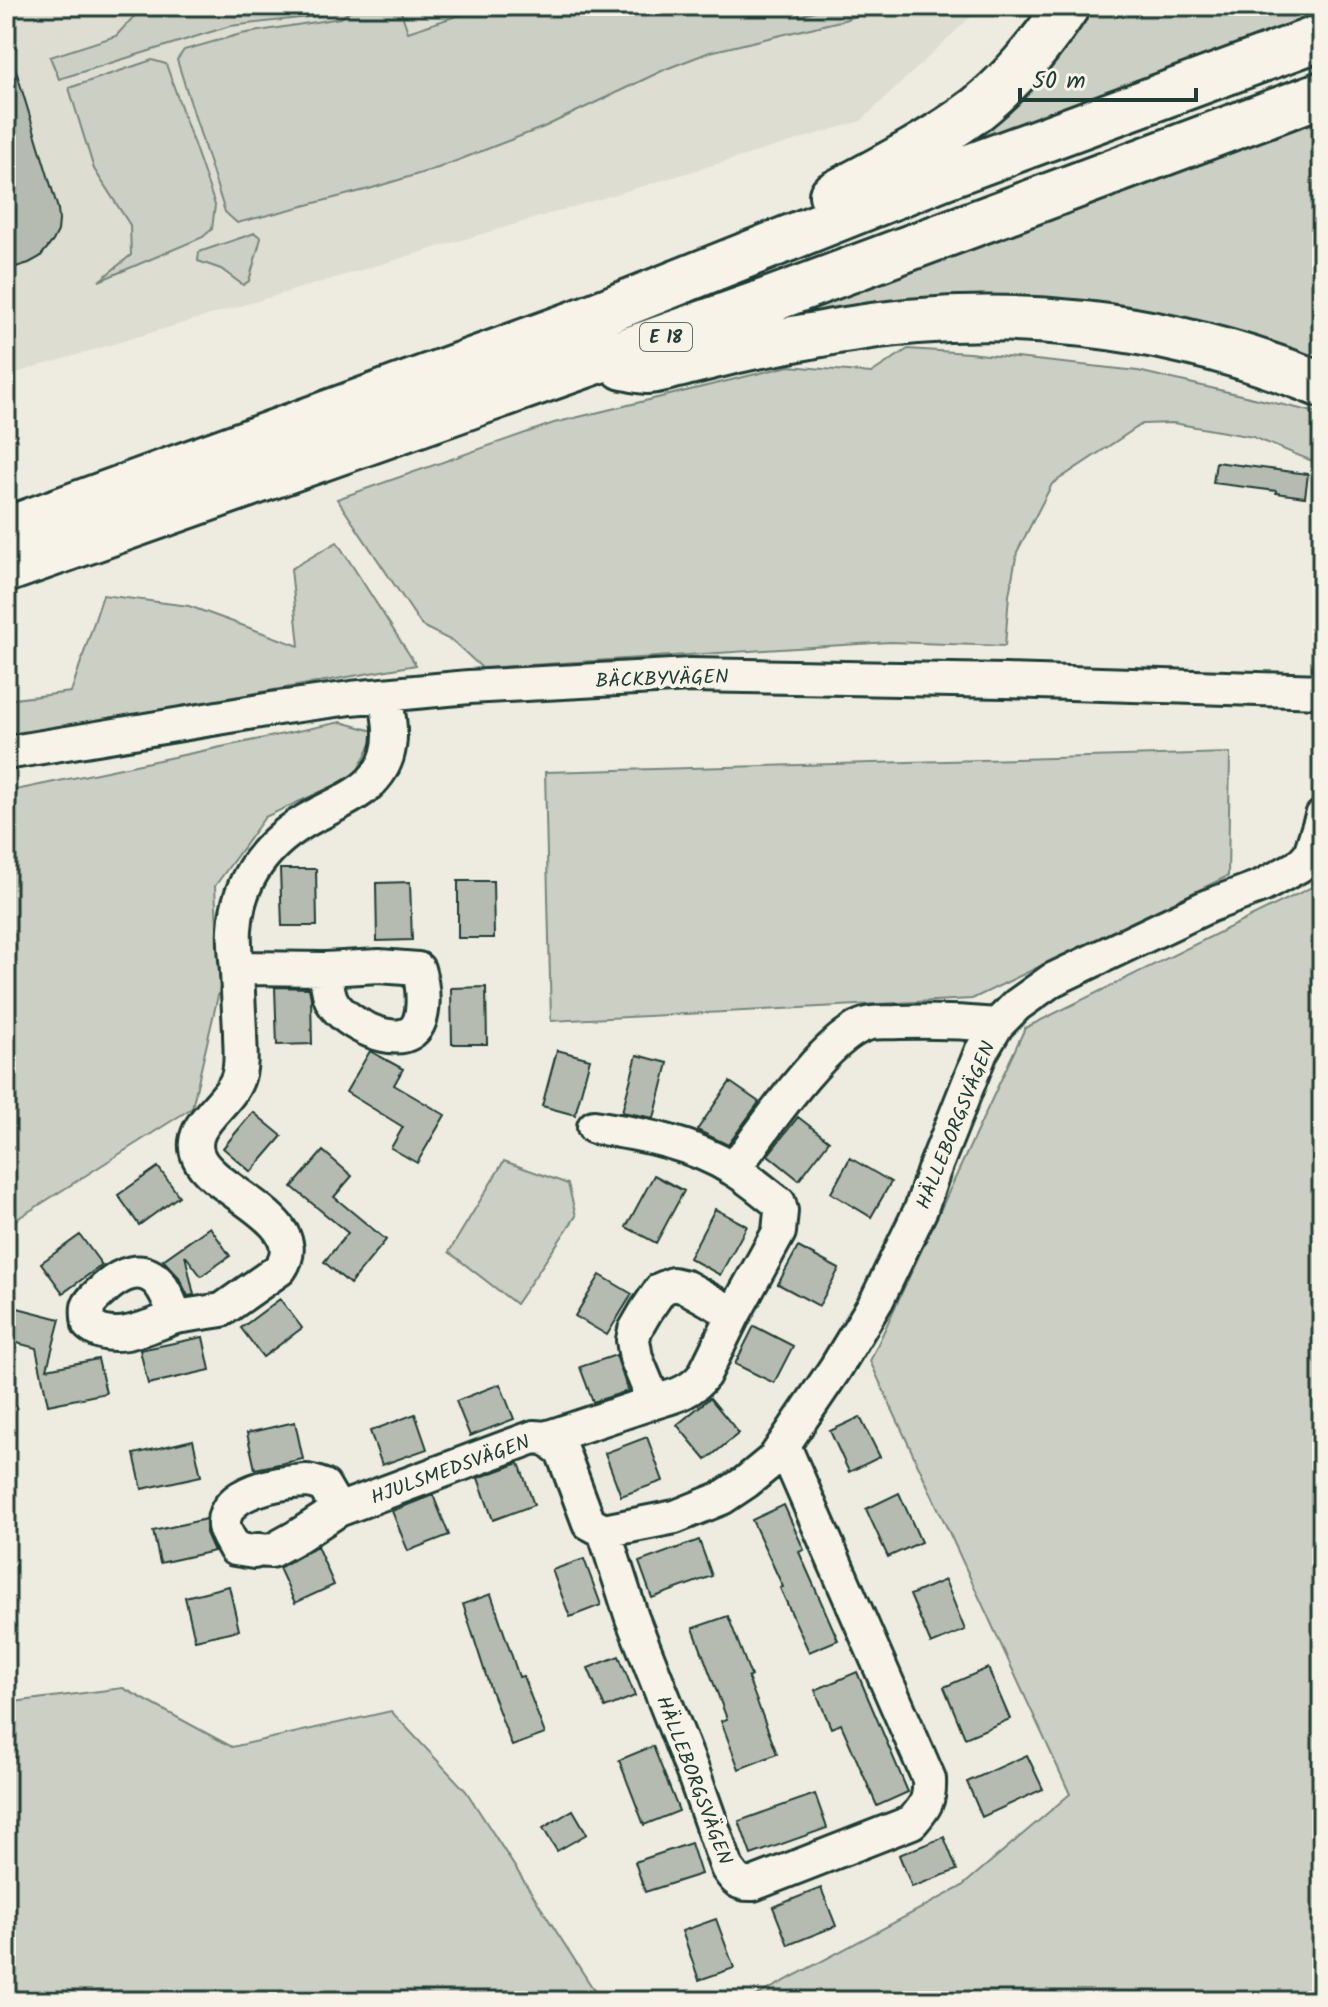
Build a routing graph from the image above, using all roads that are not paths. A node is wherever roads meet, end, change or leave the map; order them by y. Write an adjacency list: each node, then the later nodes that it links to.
1 (1067, 6): 4 (highway, E 18)
2 (1322, 37): 4 (highway, E 18)
3 (1322, 94): 5 (highway, E 18)
4 (740, 257): 7 (highway, E 18)
5 (596, 361): 6 (highway, E 18); 8 (highway, E 18)
6 (1322, 385)
7 (6, 530)
8 (6, 570)
9 (1322, 691): 10 (street, BÄCKBYVÄGEN)
10 (385, 696): 11 (street, BÄCKBYVÄGEN); 13 (street)
11 (6, 753)
12 (1322, 816): 15 (street, HÄLLEBORGSVÄGEN)
13 (237, 968): 14 (street); 19 (street)
14 (325, 969)
15 (997, 1025): 17 (street); 22 (street, HÄLLEBORGSVÄGEN)
16 (594, 1127): 17 (street)
17 (734, 1169): 18 (street)
18 (734, 1314): 20 (street); 20 (street)
19 (176, 1317)
20 (648, 1404): 21 (street)
21 (546, 1438): 23 (street, HJULSMEDSVÄGEN); 24 (street, HJULSMEDSVÄGEN)
22 (784, 1446): 24 (street, HÄLLEBORGSVÄGEN); 24 (street, HÄLLEBORGSVÄGEN)
23 (338, 1510)
24 (604, 1531)

